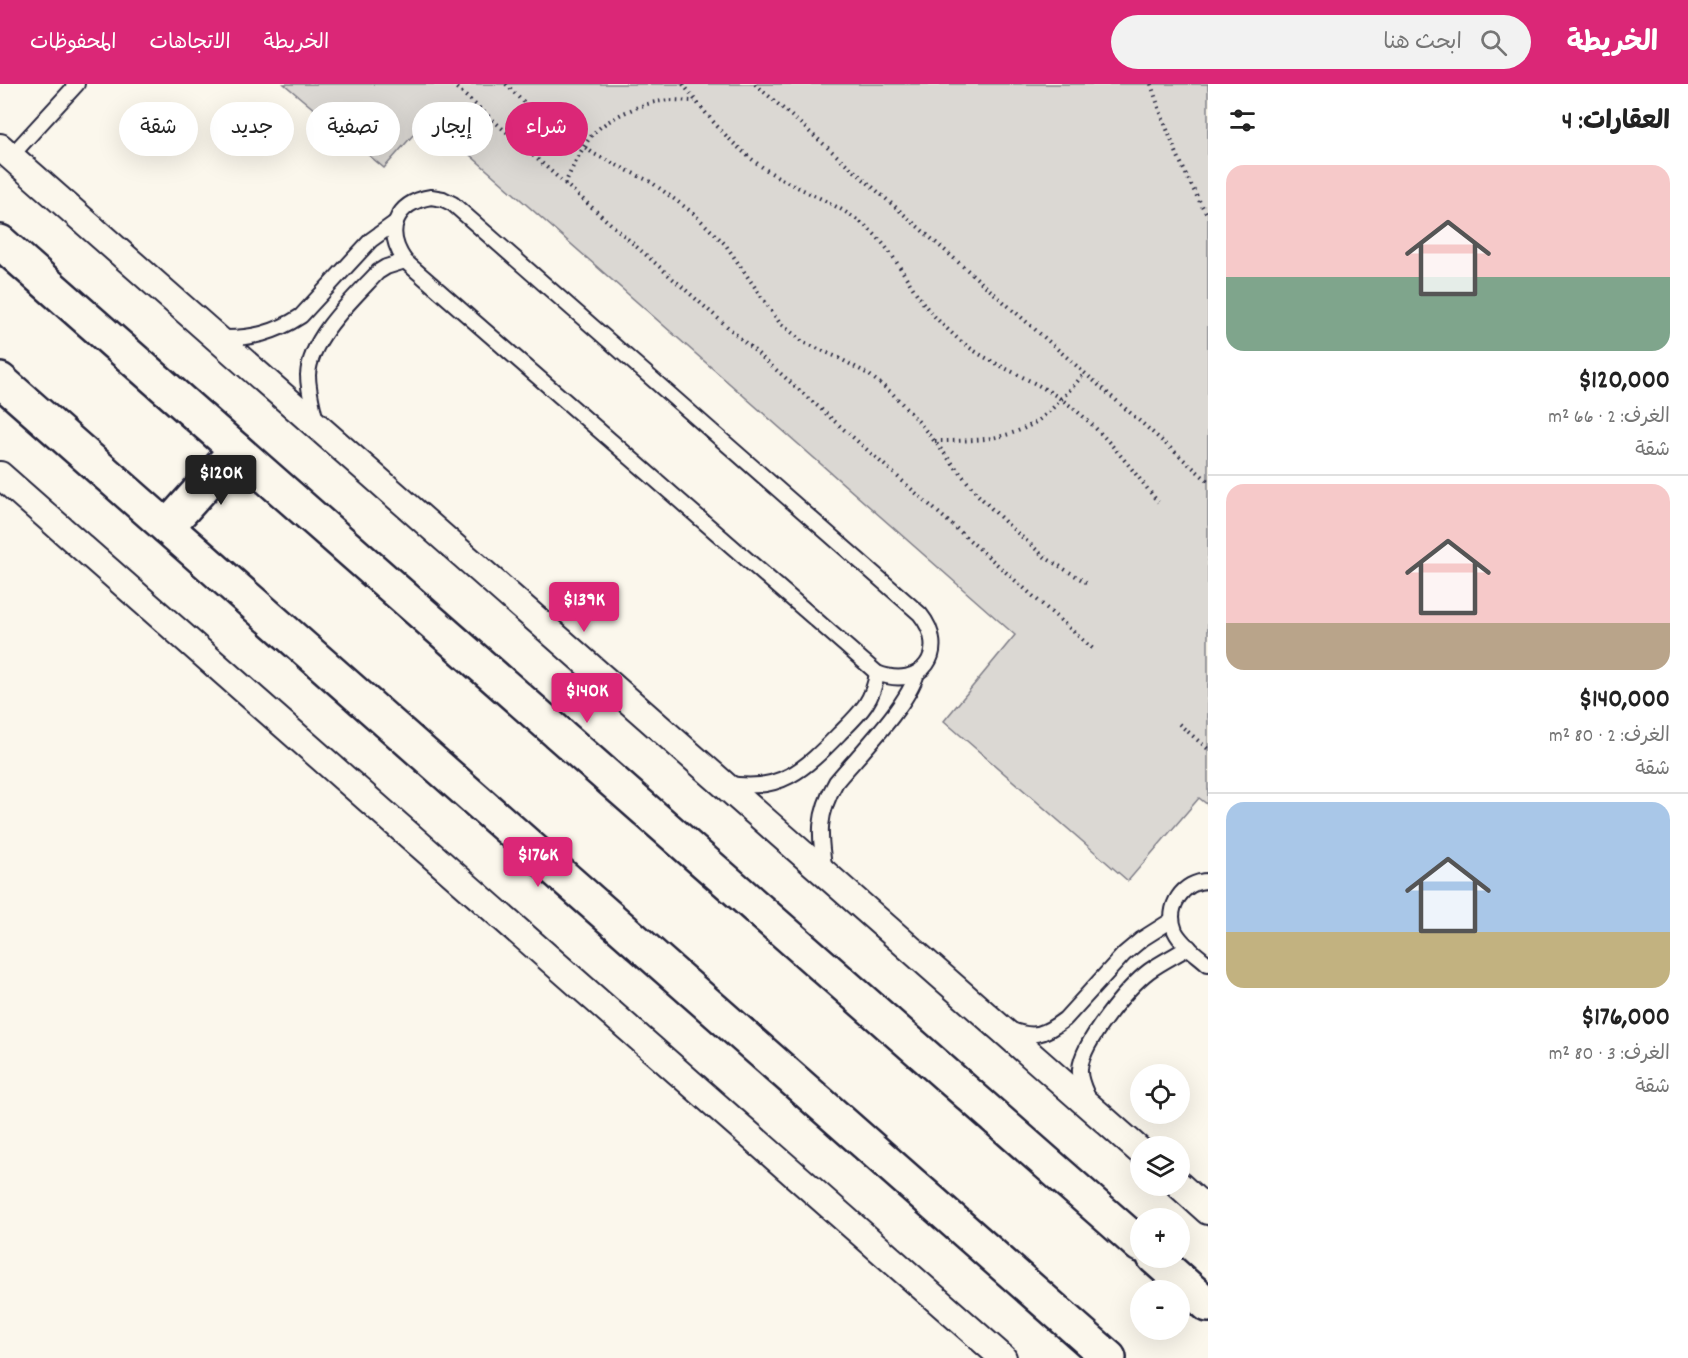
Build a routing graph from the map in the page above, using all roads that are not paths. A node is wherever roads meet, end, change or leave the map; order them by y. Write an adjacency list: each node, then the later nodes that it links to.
1 (77, 84): 2 (lane)
2 (6, 152): 6 (street)
3 (396, 222): 5 (lane); 6 (lane); 13 (lane)
4 (0, 242): 9 (main road)
5 (405, 261): 8 (lane); 12 (lane)
6 (215, 338): 8 (street)
7 (0, 380): 11 (main road)
8 (317, 427): 14 (street)
9 (236, 450): 11 (main road); 25 (main road)
10 (0, 476): 28 (street)
11 (167, 527): 29 (main road)
12 (877, 673): 13 (lane); 14 (lane)
13 (917, 674): 15 (lane)
14 (720, 781): 15 (street)
15 (826, 873): 20 (street)
16 (1208, 881): 17 (lane)
17 (1172, 920): 18 (lane); 20 (lane)
18 (1189, 947): 19 (lane); 21 (lane)
19 (1208, 964)
20 (996, 1023): 21 (street)
21 (1094, 1110): 22 (street)
22 (1130, 1142)
23 (1190, 1195): 24 (street)
24 (1208, 1211)
25 (1130, 1236)
26 (1166, 1268): 27 (main road)
27 (1208, 1305)
28 (1003, 1358)
29 (1109, 1358)

